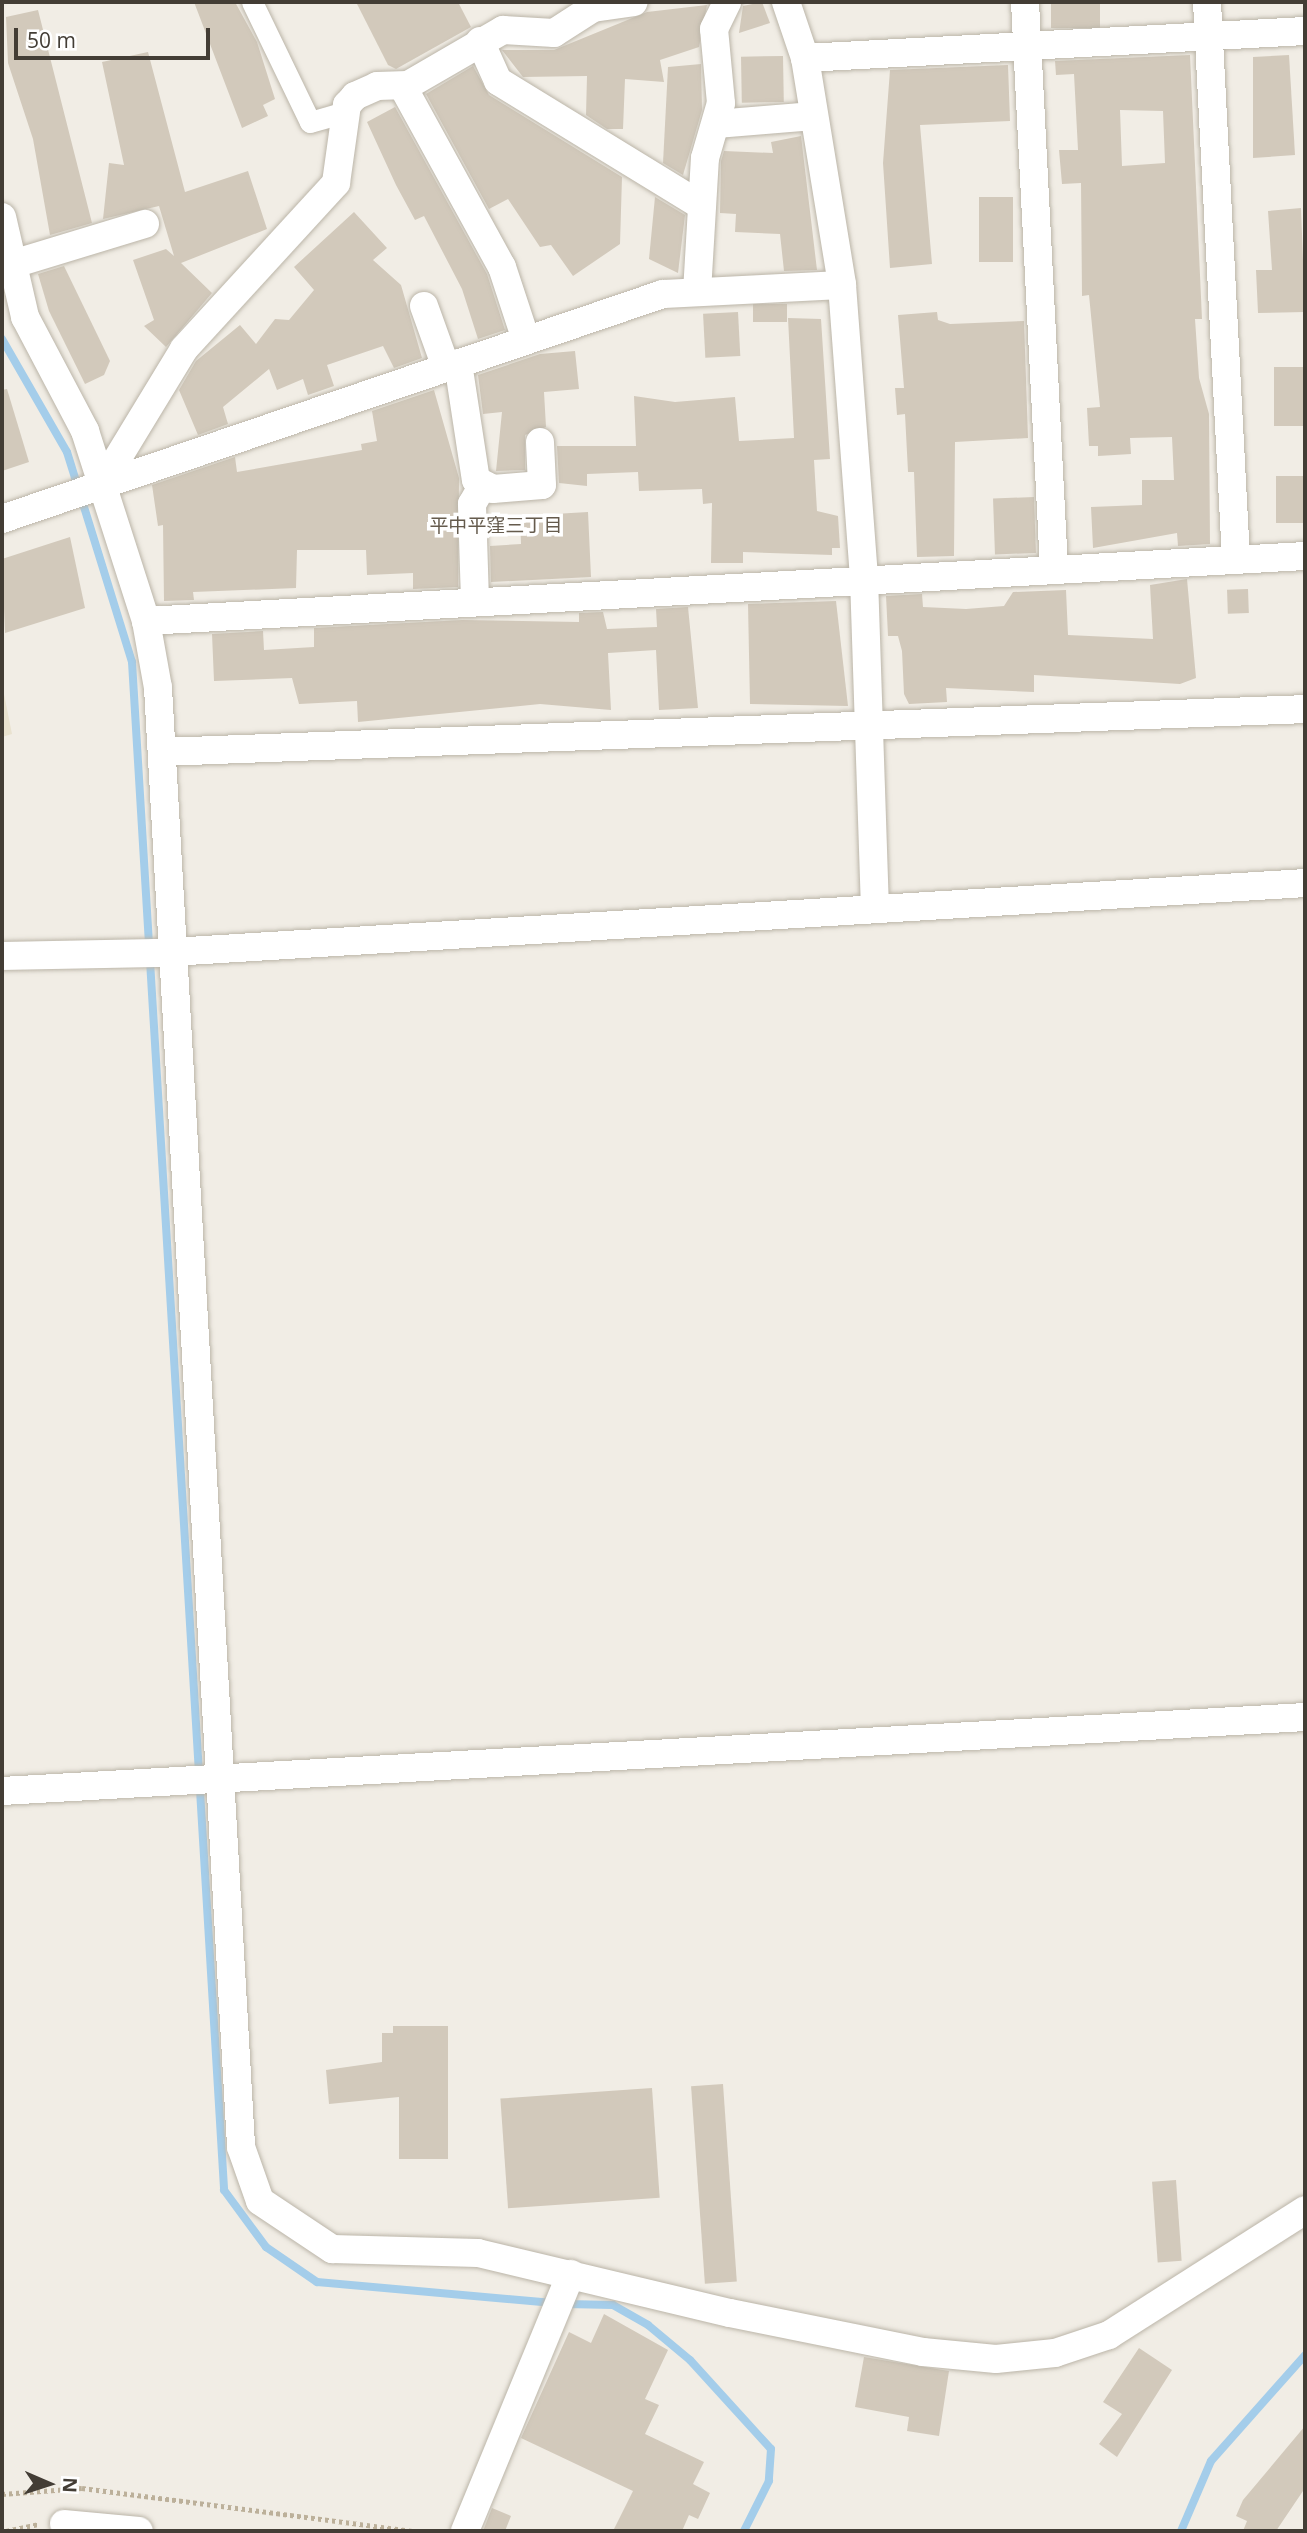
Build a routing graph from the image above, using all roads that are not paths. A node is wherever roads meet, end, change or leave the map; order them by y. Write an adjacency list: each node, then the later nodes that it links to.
1 (251, 2): 13 (street)
2 (634, 2): 9 (street)
3 (727, 2): 15 (street)
4 (786, 2): 11 (street)
5 (1025, 2): 10 (street)
6 (1207, 2): 8 (street)
7 (1305, 31): 8 (street)
8 (1209, 36): 10 (street); 31 (street)
9 (480, 41): 12 (street); 16 (street)
10 (1028, 46): 11 (street); 32 (street)
11 (805, 58): 14 (street)
12 (402, 88): 13 (street); 24 (street)
13 (346, 112): 27 (street)
14 (814, 116): 15 (street); 20 (street)
15 (716, 124): 16 (street)
16 (702, 206): 21 (street)
17 (2, 217): 19 (street)
18 (145, 224): 19 (street)
19 (13, 264): 23 (street)
20 (842, 285): 21 (street); 33 (street)
21 (697, 292): 24 (street)
22 (424, 306): 25 (street)
23 (12, 312): 27 (street)
24 (526, 340): 25 (street)
25 (452, 365): 27 (street); 28 (street)
26 (540, 442): 28 (street)
27 (102, 484): 29 (street); 35 (street)
28 (483, 485): 34 (street)
29 (2, 519)
30 (1305, 556): 31 (street)
31 (1236, 560): 32 (street)
32 (1054, 569): 33 (street)
33 (864, 578): 34 (street); 37 (street)
34 (475, 601): 35 (street)
35 (146, 621): 38 (street)
36 (1305, 709): 37 (street)
37 (871, 726): 38 (street); 40 (street)
38 (162, 752): 41 (street)
39 (1305, 883): 40 (street)
40 (875, 908): 41 (street)
41 (155, 953): 42 (street); 44 (street)
42 (2, 956)
43 (1305, 1717): 44 (street)
44 (214, 1780): 45 (street); 47 (street)
45 (2, 1791)
46 (1305, 2210): 47 (street)
47 (572, 2274): 50 (street)
48 (64, 2524): 49 (street)
49 (139, 2531)
50 (465, 2531)

